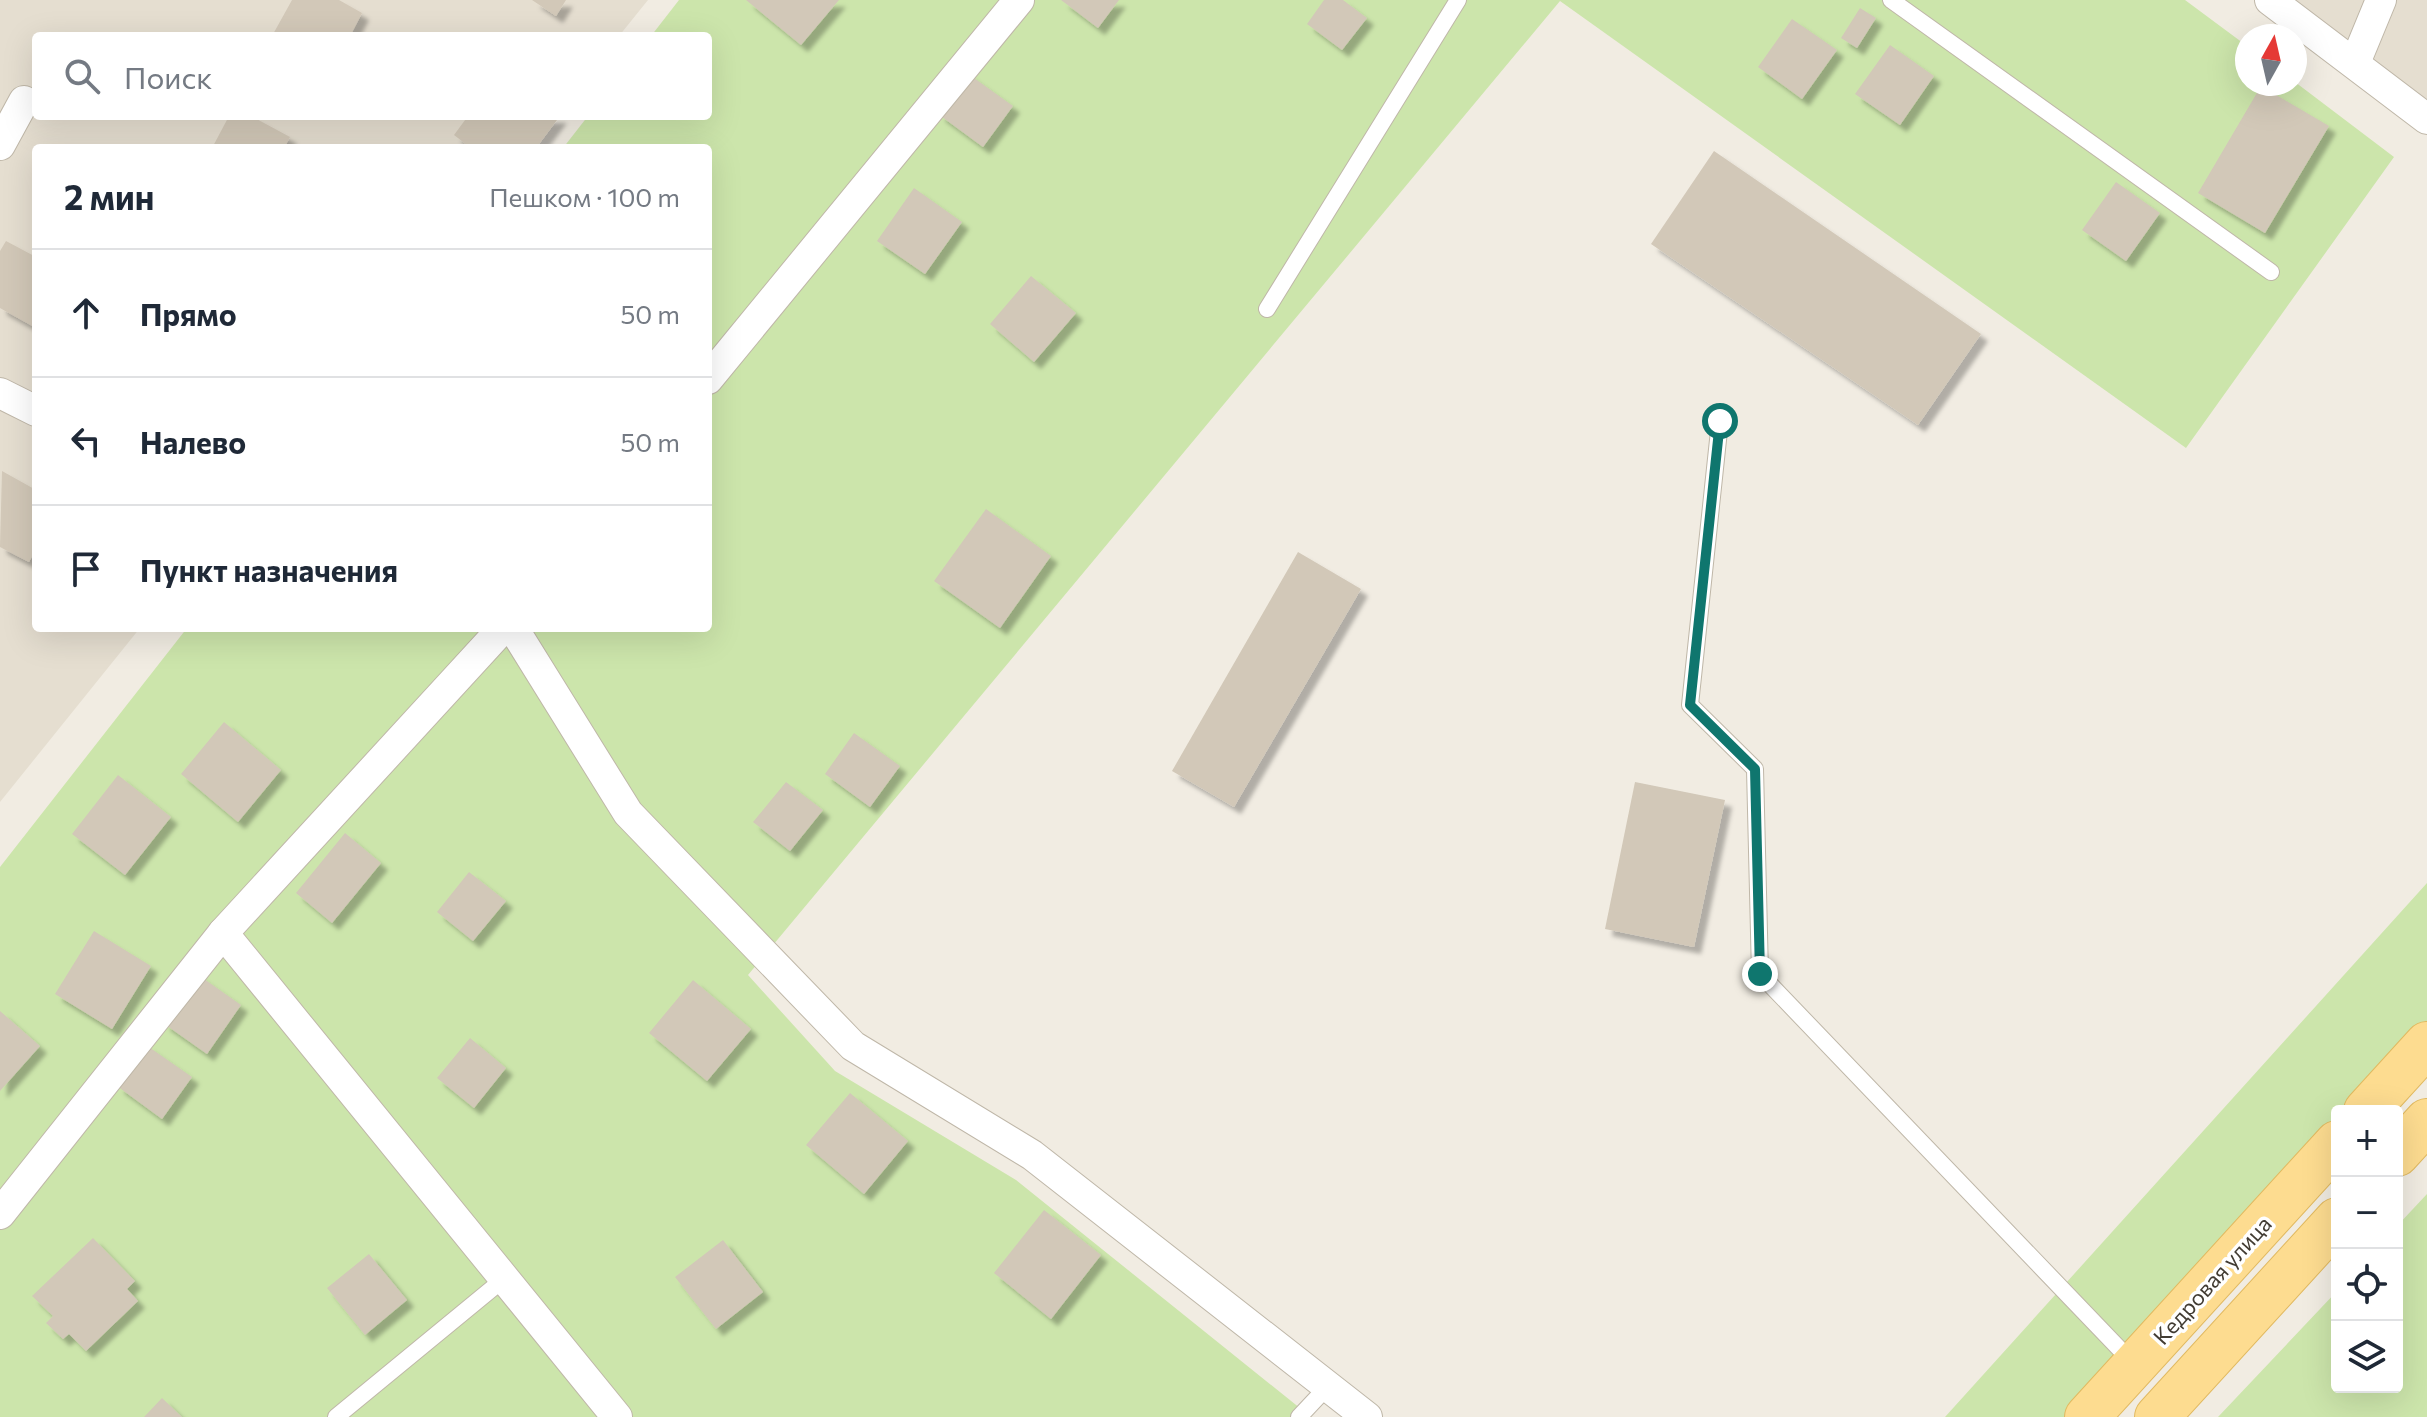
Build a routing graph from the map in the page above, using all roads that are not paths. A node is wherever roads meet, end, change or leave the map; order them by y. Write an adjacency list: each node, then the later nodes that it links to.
1 (1019, 0): 12 (street)
2 (1458, 0): 11 (lane)
3 (1891, 0): 10 (lane)
4 (2270, 0): 6 (street)
5 (2381, 0): 6 (street)
6 (2355, 63): 8 (street)
7 (24, 101): 9 (street)
8 (2427, 119)
9 (0, 145)
10 (2271, 272)
11 (1267, 309)
12 (712, 374)
13 (0, 393): 14 (street)
14 (32, 409)
15 (1720, 421): 27 (lane)
16 (499, 632): 18 (street)
17 (515, 632): 28 (street)
18 (223, 933): 24 (street); 26 (street)
19 (2427, 1044): 20 (main road)
20 (2371, 1105)
21 (2427, 1121): 22 (main road)
22 (2403, 1147)
23 (2331, 1150): 27 (main road, Кедровая улица)
24 (0, 1214)
25 (2331, 1227): 34 (main road)
26 (505, 1278): 29 (lane); 30 (street)
27 (2135, 1365): 33 (main road, Кедровая улица)
28 (1329, 1385): 31 (lane); 32 (street)
29 (336, 1417)
30 (617, 1417)
31 (1299, 1417)
32 (1367, 1417)
33 (2087, 1417)
34 (2157, 1417)

